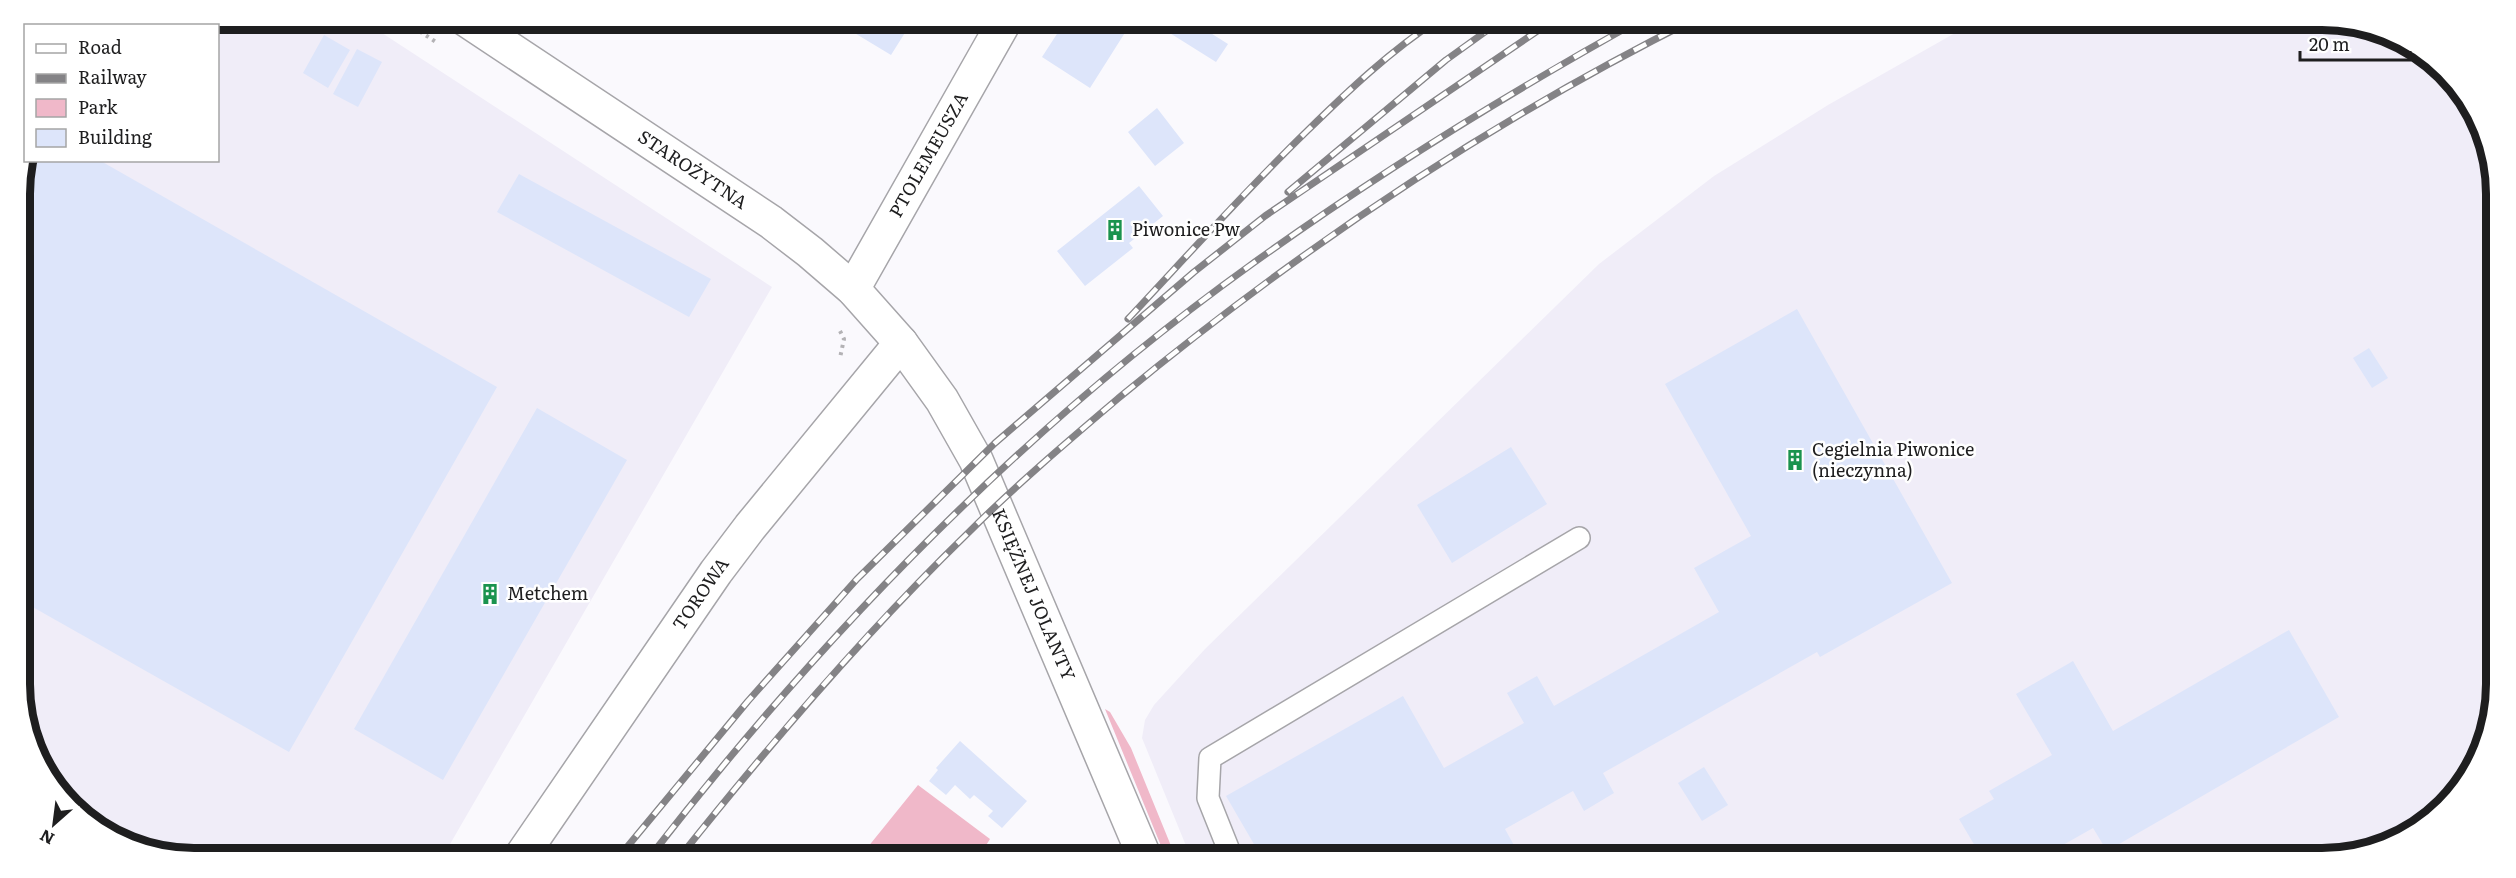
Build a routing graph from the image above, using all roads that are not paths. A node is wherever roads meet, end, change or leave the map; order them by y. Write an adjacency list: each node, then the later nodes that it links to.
1 (480, 30): 3 (street, STAROŻYTNA)
2 (1000, 30): 3 (street, PTOLEMEUSZA)
3 (853, 289): 4 (street, STAROŻYTNA)
4 (901, 344): 6 (street, TOROWA); 7 (street, KSIĘŻNEJ JOLANTY)
5 (1579, 538): 8 (lane)
6 (527, 848)
7 (1141, 848)
8 (1228, 848)

